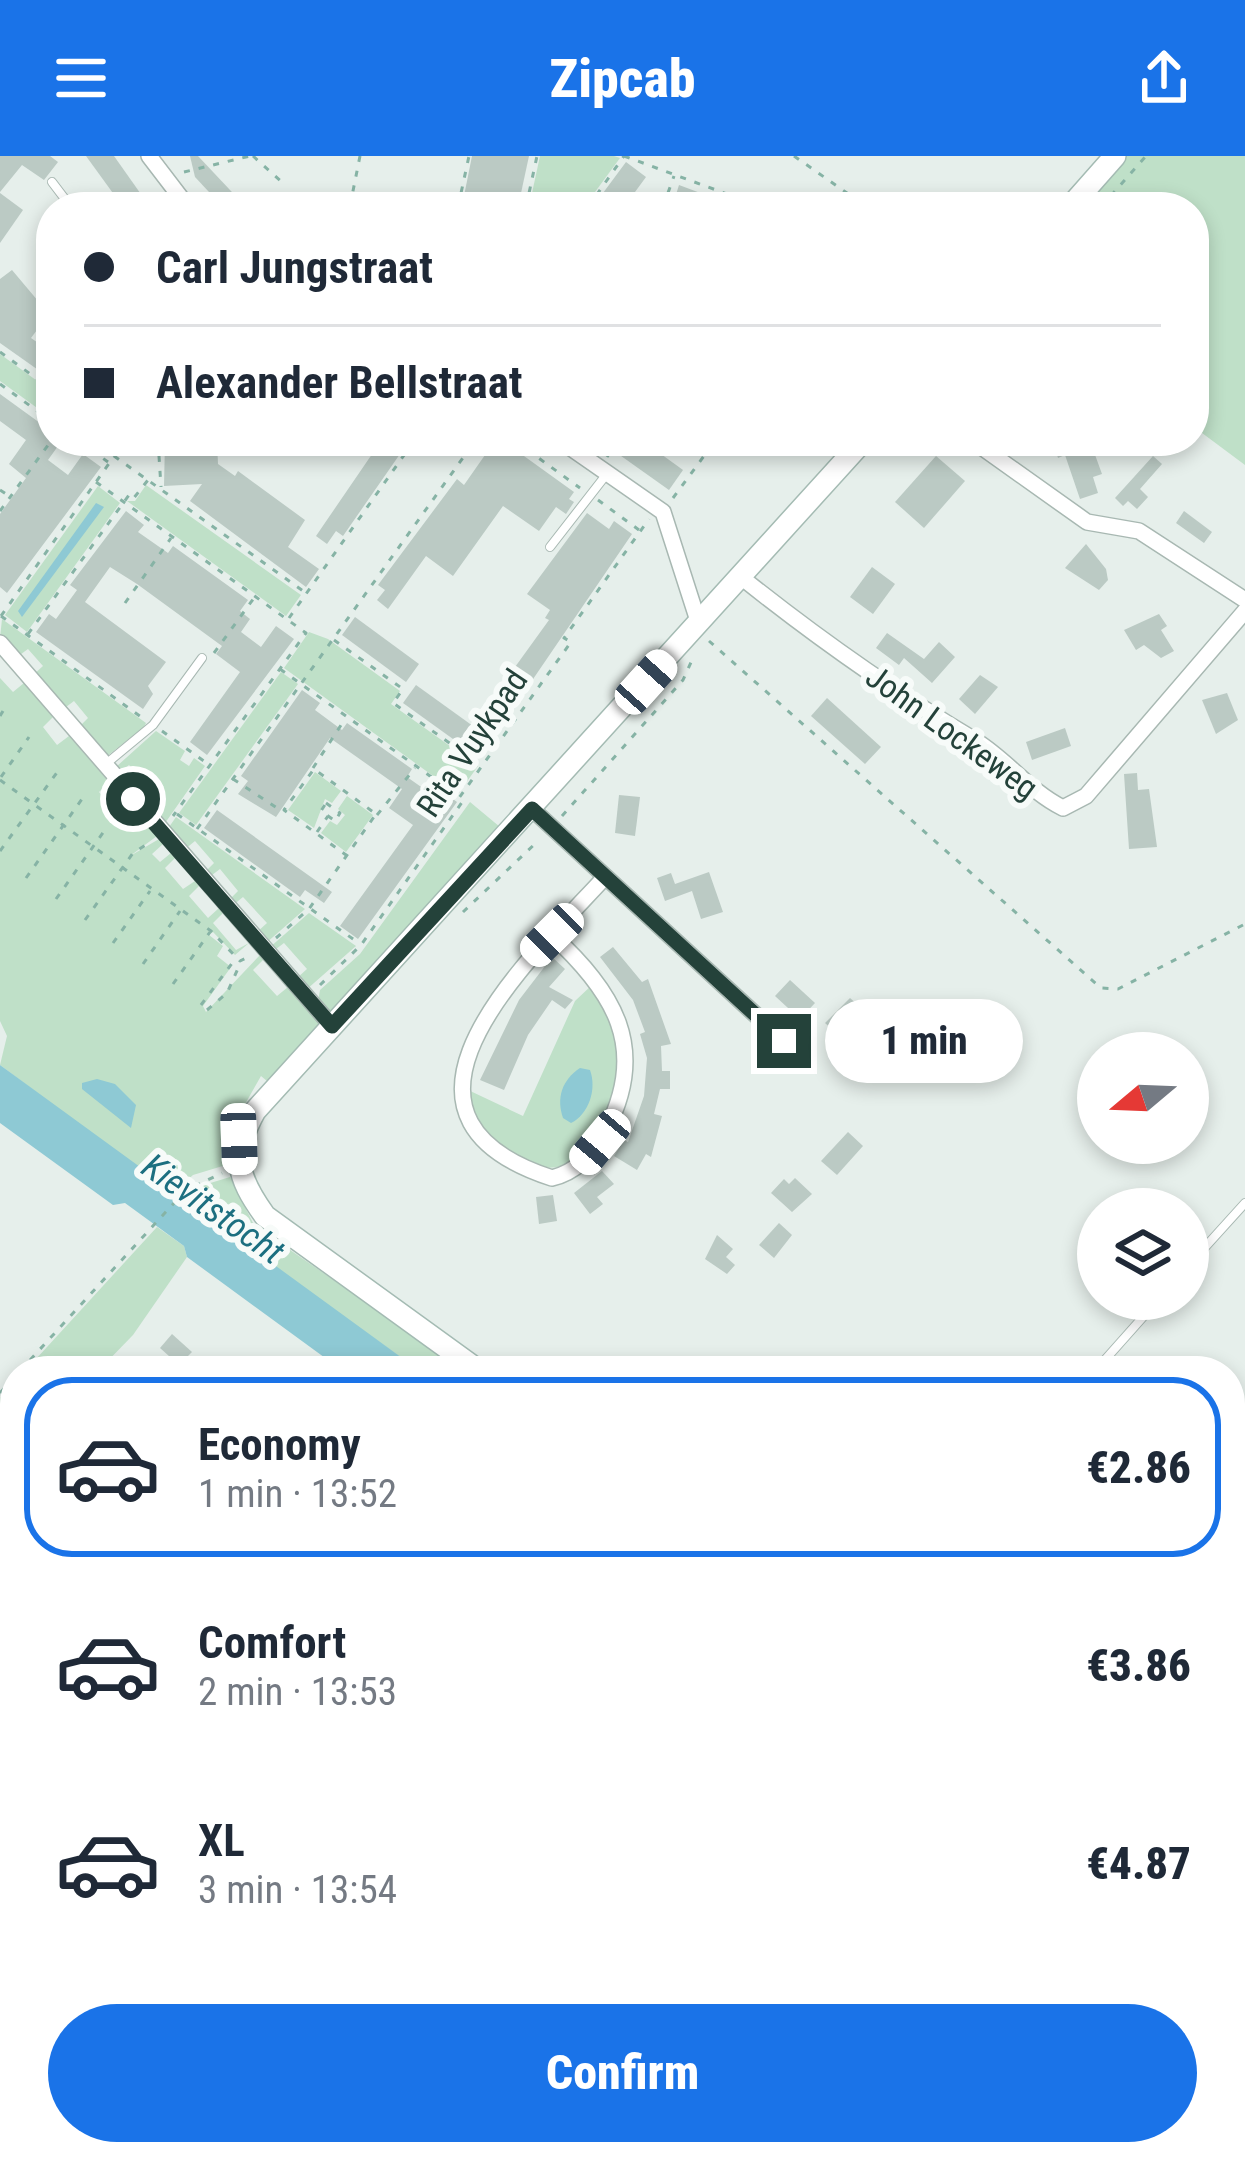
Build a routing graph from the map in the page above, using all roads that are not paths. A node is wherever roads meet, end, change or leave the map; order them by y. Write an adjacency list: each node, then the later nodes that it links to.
1 (148, 156): 5 (street)
2 (1115, 156): 6 (street)
3 (52, 182): 4 (lane)
4 (60, 192)
5 (176, 192)
6 (1083, 192)
7 (582, 456): 10 (street)
8 (850, 456): 12 (street)
9 (994, 456): 13 (street)
10 (607, 474): 11 (lane); 15 (street)
11 (550, 547)
12 (741, 577): 14 (street, John Lockeweg); 15 (street)
13 (1245, 600)
14 (1245, 611)
15 (704, 632): 19 (street)
16 (0, 643): 18 (street)
17 (202, 658): 18 (lane)
18 (104, 766): 22 (street)
19 (532, 809): 20 (street); 22 (street)
20 (605, 878): 21 (street); 23 (street)
21 (552, 935): 21 (street)
22 (332, 1026): 27 (street)
23 (784, 1041)
24 (1245, 1202): 25 (lane)
25 (1209, 1242)
26 (1140, 1320): 28 (lane)
27 (458, 1356)
28 (1108, 1356)

